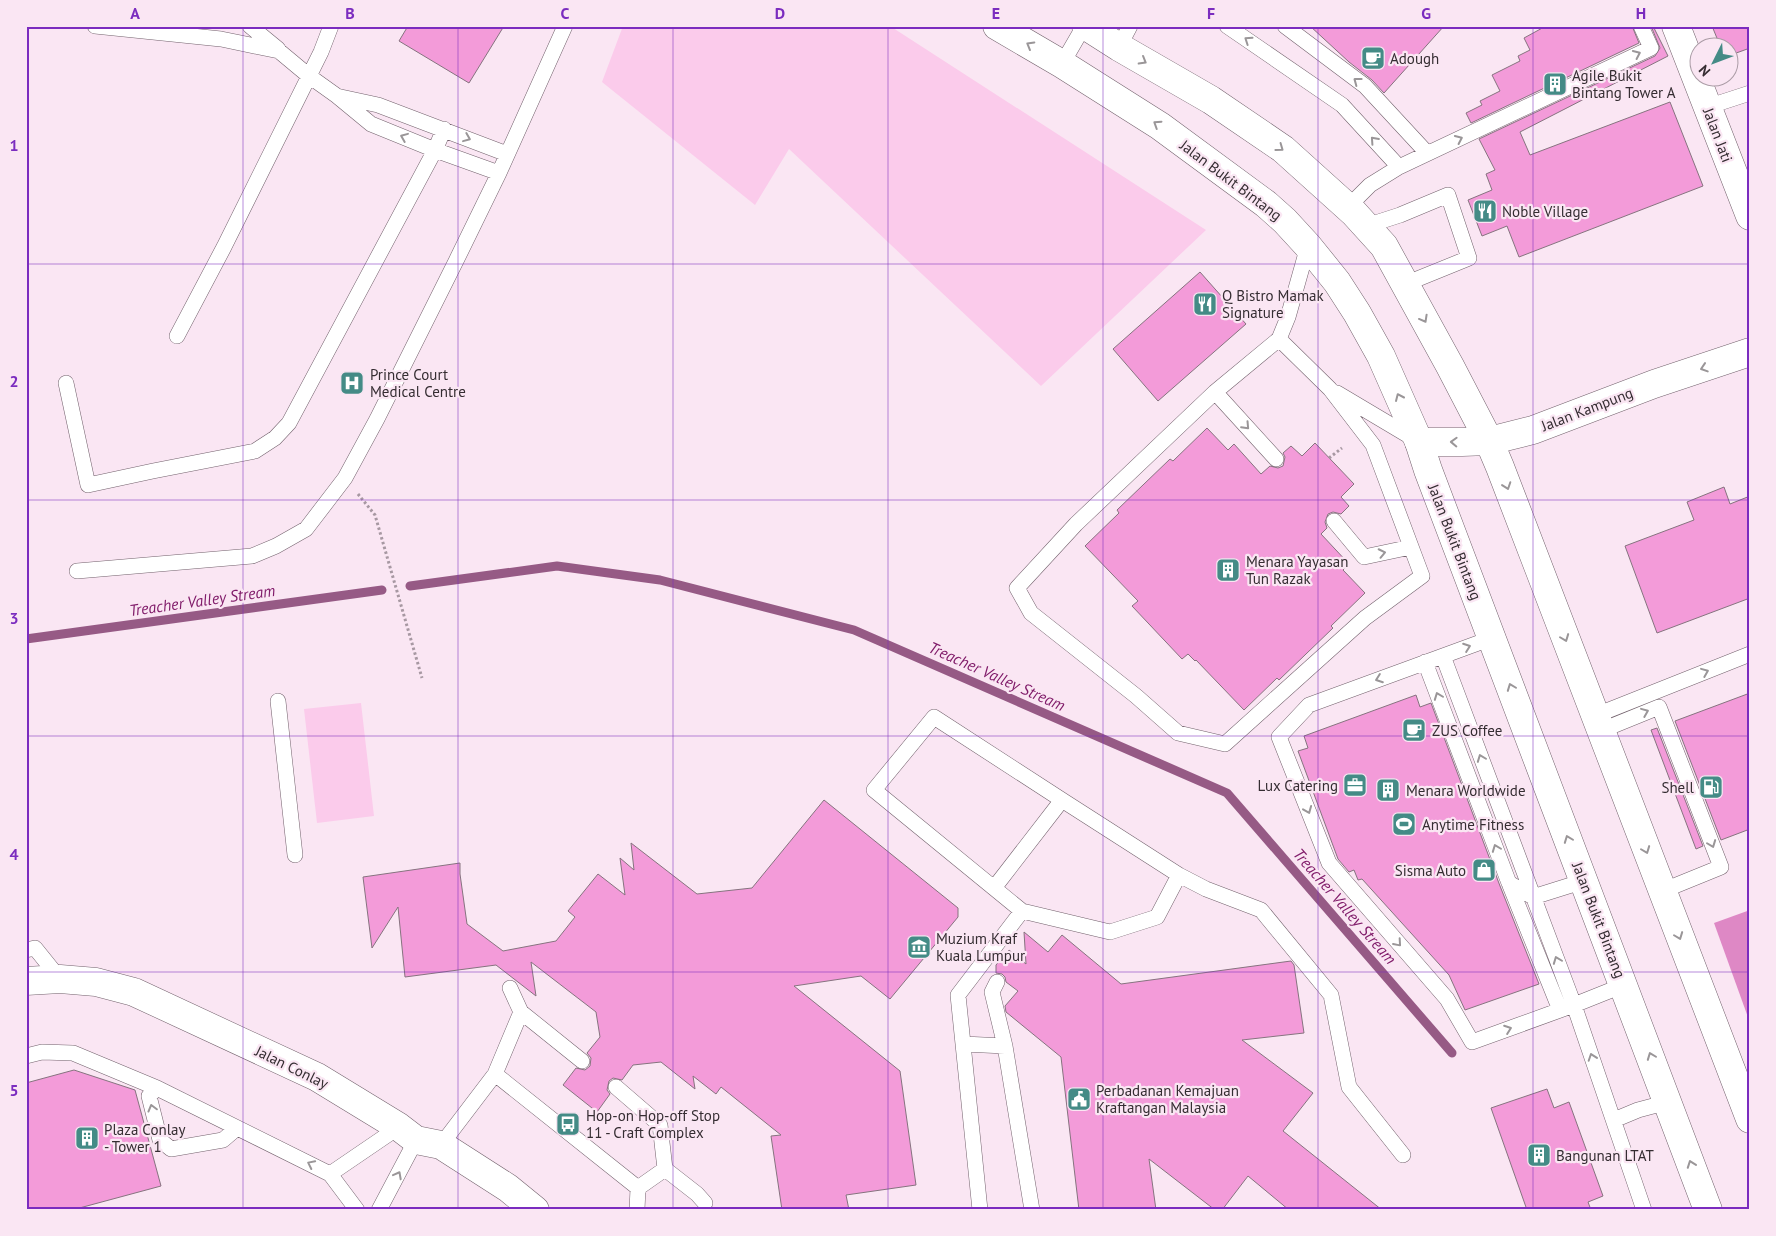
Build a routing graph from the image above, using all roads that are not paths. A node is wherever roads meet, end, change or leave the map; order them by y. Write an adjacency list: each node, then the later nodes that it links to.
1 (94, 26): 13 (lane)
2 (190, 26): 13 (lane)
3 (250, 26): 14 (lane)
4 (331, 26): 16 (lane)
5 (566, 26): 23 (lane)
6 (997, 26): 15 (main road, Jalan Bukit Bintang, one-way to 6)
7 (1085, 26): 12 (main road); 15 (lane)
8 (1227, 26): 24 (lane, one-way to 8)
9 (1285, 26): 22 (lane, one-way to 9)
10 (1641, 26): 22 (lane, one-way to 10)
11 (1676, 26): 19 (main road, Jalan Jati)
12 (1125, 37): 27 (main road, one-way to 27)
13 (221, 39): 14 (lane)
14 (279, 51): 16 (lane)
15 (1062, 64): 28 (main road, Jalan Bukit Bintang, one-way to 15)
16 (309, 76): 18 (lane); 30 (lane)
17 (1750, 93): 19 (lane)
18 (337, 96): 20 (lane); 21 (lane, one-way to 18)
19 (1707, 107): 26 (main road, Jalan Jati)
20 (444, 129): 21 (lane); 23 (lane, one-way to 23)
21 (435, 150): 25 (lane); 33 (lane)
22 (1427, 153): 24 (lane)
23 (507, 154): 25 (lane)
24 (1399, 167): 27 (lane)
25 (499, 173): 41 (lane)
26 (1750, 216)
27 (1357, 217): 29 (main road); 29 (lane)
28 (1308, 246): 31 (lane); 37 (main road, Jalan Bukit Bintang, one-way to 28)
29 (1405, 284): 36 (main road, one-way to 36)
30 (177, 336)
31 (1279, 339): 34 (lane); 35 (lane)
32 (1750, 352): 36 (main road, Jalan Kampung, one-way to 36)
33 (66, 383)
34 (1330, 389): 37 (lane); 40 (lane)
35 (1215, 392): 38 (lane, one-way to 38); 40 (lane)
36 (1489, 441): 37 (main road, Jalan Kampung, one-way to 37); 47 (main road, one-way to 47)
37 (1419, 442): 42 (main road, Jalan Bukit Bintang)
38 (1276, 459)
39 (1334, 521): 40 (lane, one-way to 40)
40 (1411, 547)
41 (77, 570)
42 (1492, 638): 44 (lane, one-way to 42); 51 (main road, Jalan Bukit Bintang, one-way to 42)
43 (1750, 654): 47 (lane, one-way to 43)
44 (1442, 656): 45 (lane); 55 (lane, one-way to 44)
45 (1425, 662): 52 (lane, one-way to 45); 64 (lane, one-way to 64)
46 (278, 701): 49 (lane)
47 (1597, 724): 54 (main road, one-way to 54); 54 (lane, one-way to 54)
48 (1062, 800): 50 (lane); 53 (lane); 53 (lane)
49 (295, 854)
50 (1179, 875): 56 (lane); 79 (lane)
51 (1584, 881): 55 (lane); 61 (main road, Jalan Bukit Bintang)
52 (1509, 883): 55 (lane); 64 (lane)
53 (994, 888): 56 (lane)
54 (1662, 891): 73 (main road, one-way to 73)
55 (1533, 896): 63 (lane, one-way to 55)
56 (1022, 911): 66 (lane)
57 (26, 950): 58 (lane)
58 (60, 978): 59 (main road, Jalan Conlay); 78 (main road, Jalan Conlay)
59 (26, 981)
60 (996, 982): 67 (lane)
61 (1624, 985): 63 (lane); 74 (main road, Jalan Bukit Bintang, one-way to 61)
62 (510, 988): 65 (lane)
63 (1574, 1005): 64 (lane); 76 (lane, one-way to 63)
64 (1560, 1010)
65 (521, 1012): 69 (lane); 70 (lane)
66 (963, 1044): 67 (lane); 88 (lane)
67 (1005, 1046): 89 (lane)
68 (26, 1056): 72 (lane)
69 (582, 1061)
70 (495, 1074): 78 (lane); 82 (lane)
71 (616, 1087): 80 (lane)
72 (156, 1088): 77 (lane); 77 (lane, one-way to 72)
73 (1745, 1091): 75 (main road)
74 (1668, 1102): 76 (lane); 91 (main road, Jalan Bukit Bintang, one-way to 74)
75 (1750, 1119)
76 (1614, 1120): 90 (lane)
77 (237, 1128): 81 (lane, one-way to 77)
78 (418, 1137): 81 (lane); 85 (lane, one-way to 78); 86 (main road, Jalan Conlay)
79 (1403, 1154)
80 (665, 1169): 82 (lane); 83 (lane)
81 (330, 1174): 84 (lane)
82 (638, 1188): 87 (lane)
83 (705, 1203)
84 (357, 1210)
85 (379, 1210)
86 (535, 1210)
87 (636, 1210)
88 (980, 1210)
89 (1032, 1210)
90 (1644, 1210)
91 (1708, 1210)

